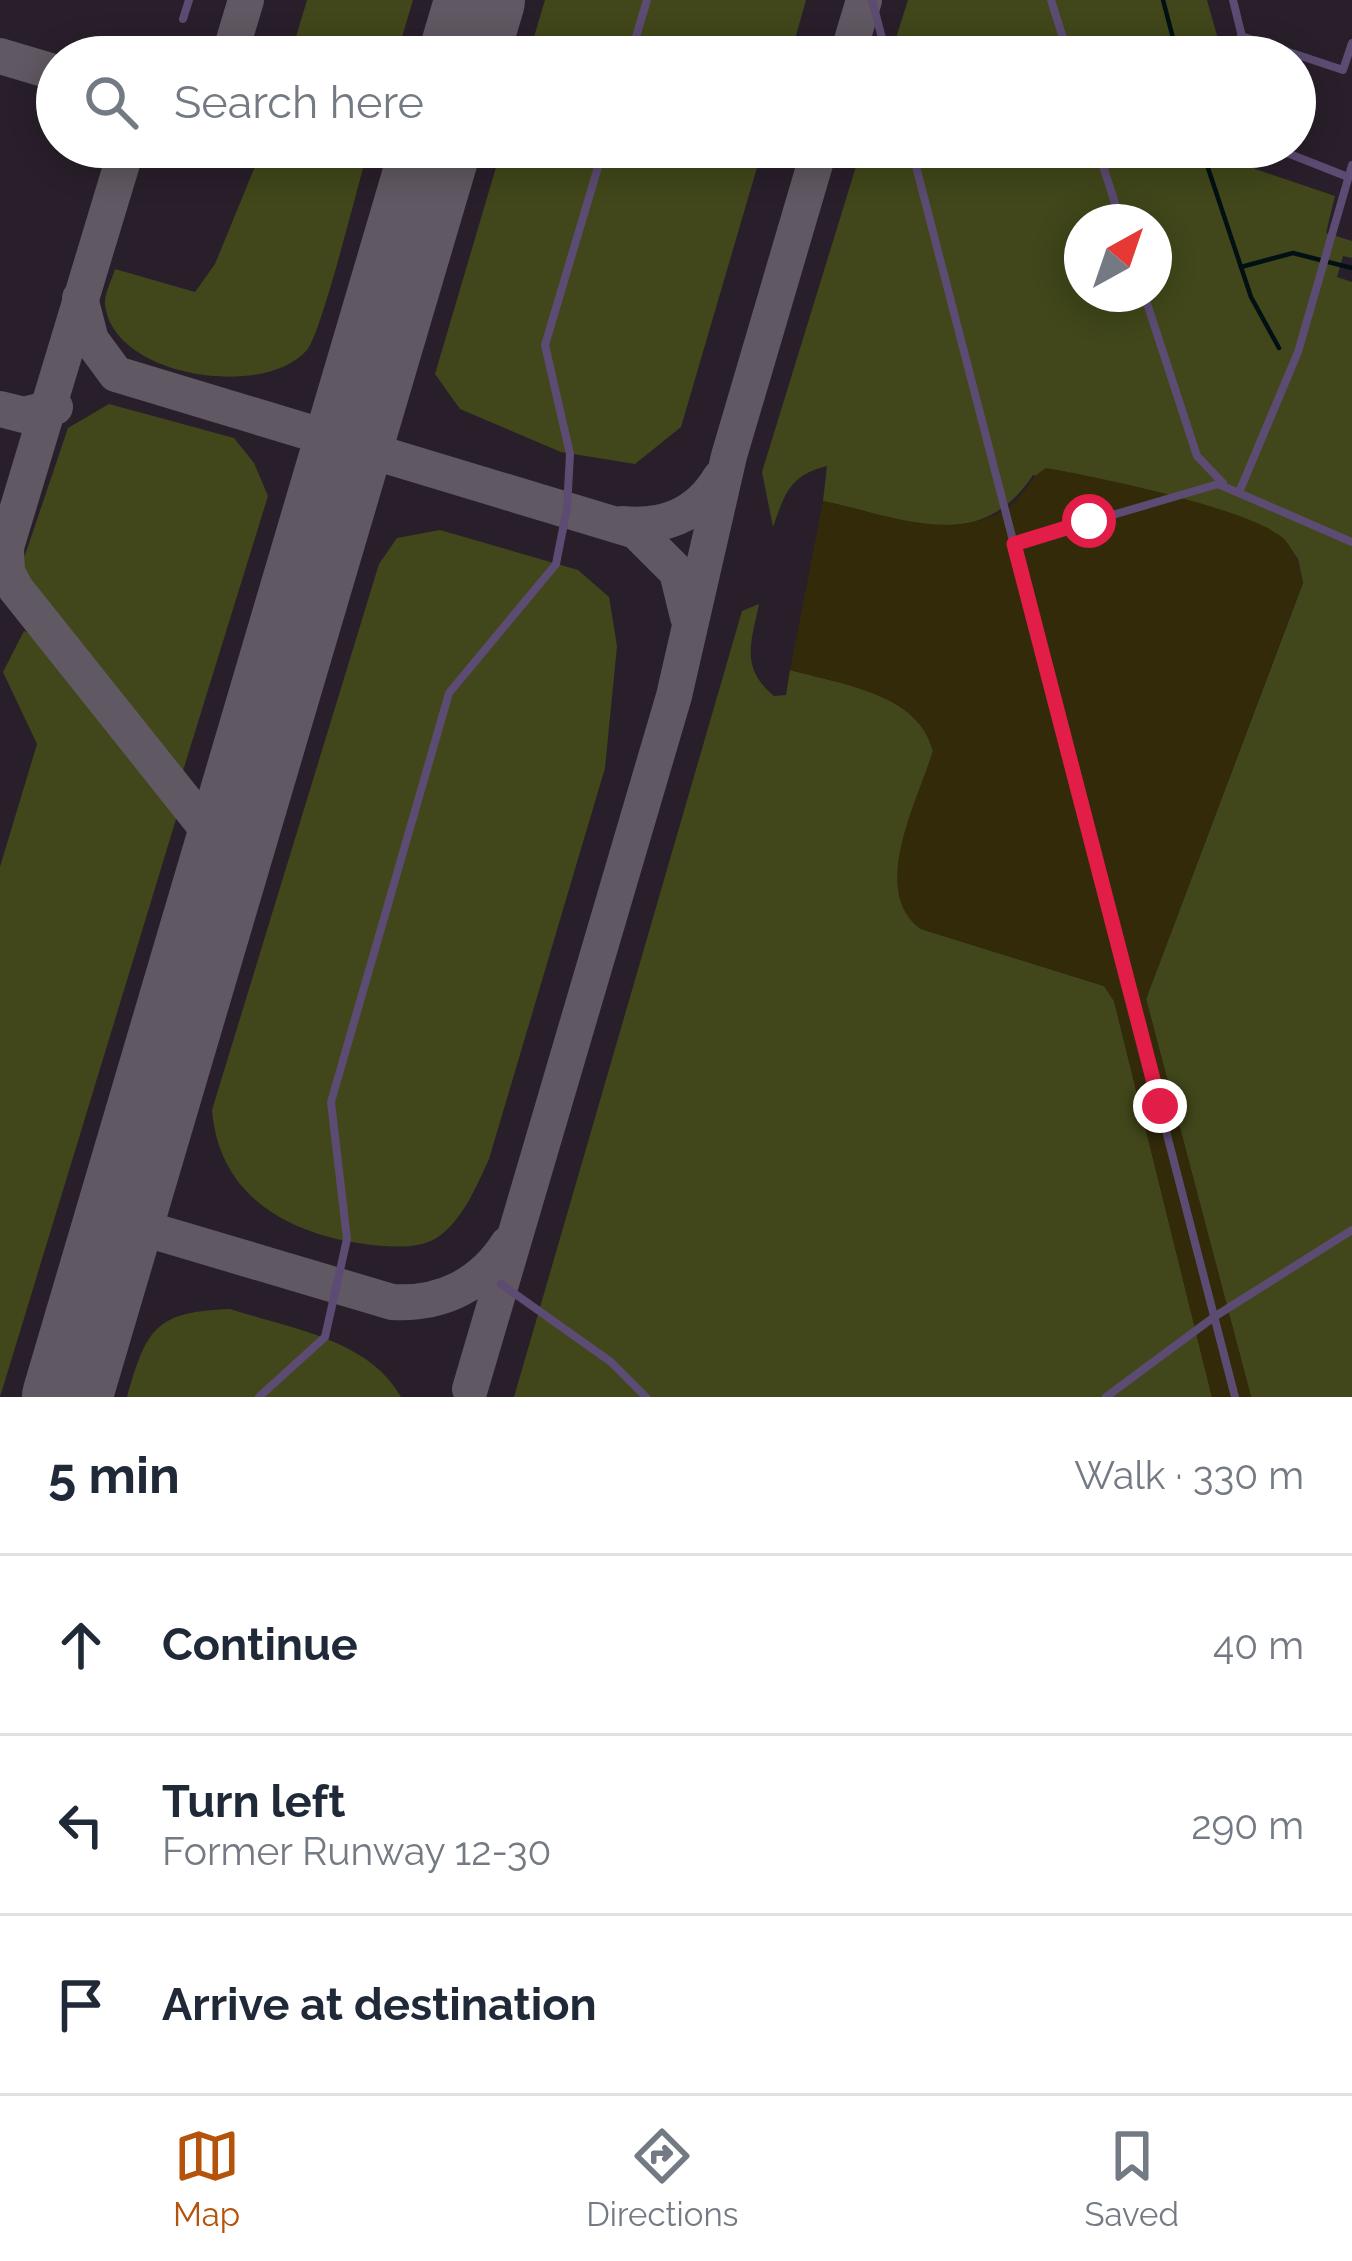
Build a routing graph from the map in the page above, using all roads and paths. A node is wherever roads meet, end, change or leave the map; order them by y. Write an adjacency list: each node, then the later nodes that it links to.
1 (189, 0): 6 (lane)
2 (647, 0): 7 (lane)
3 (872, 0): 8 (lane)
4 (1051, 0): 9 (lane)
5 (1232, 0): 10 (lane)
6 (183, 19)
7 (636, 36)
8 (881, 36)
9 (1062, 36)
10 (1241, 36)
11 (1352, 43): 12 (lane)
12 (1316, 61)
13 (1316, 164): 18 (lane)
14 (1352, 165): 18 (lane)
15 (598, 168): 28 (lane)
16 (916, 168): 24 (lane)
17 (1104, 168): 19 (lane)
18 (1348, 177): 22 (lane)
19 (1115, 204)
20 (1150, 312): 21 (lane)
21 (1227, 485): 22 (lane); 24 (lane)
22 (1240, 490): 23 (lane)
23 (1352, 542)
24 (1014, 544): 27 (lane)
25 (1352, 1230): 27 (lane)
26 (501, 1285): 29 (lane)
27 (1214, 1317): 30 (lane); 31 (lane)
28 (259, 1397)
29 (646, 1397)
30 (1106, 1397)
31 (1235, 1397)

